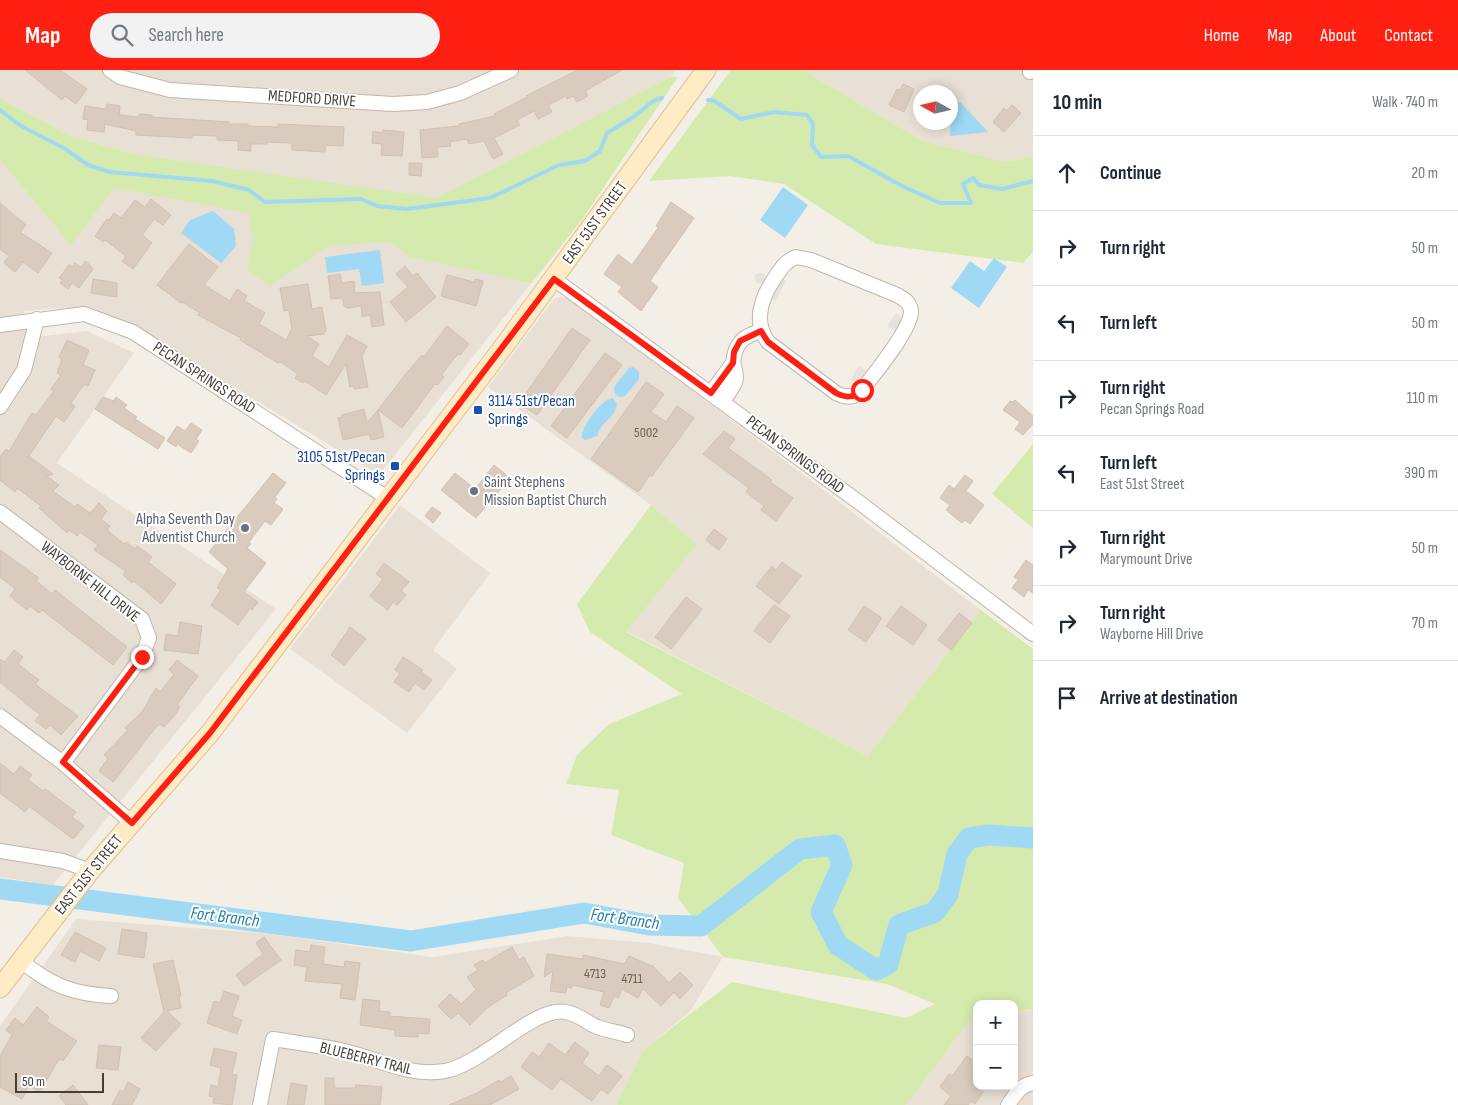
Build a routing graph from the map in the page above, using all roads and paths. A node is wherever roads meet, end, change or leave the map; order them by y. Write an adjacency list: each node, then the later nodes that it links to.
1 (110, 70): 2 (street, MEDFORD DRIVE)
2 (511, 70)
3 (706, 70): 4 (main road, EAST 51ST STREET)
4 (554, 279): 9 (street, PECAN SPRINGS ROAD); 12 (main road, EAST 51ST STREET)
5 (37, 319): 6 (street, PECAN SPRINGS ROAD); 11 (street); 12 (street, PECAN SPRINGS ROAD)
6 (0, 325)
7 (761, 331): 7 (street); 8 (street)
8 (733, 363): 9 (street); 10 (street)
9 (711, 393): 10 (street, PECAN SPRINGS ROAD)
10 (723, 402): 14 (street, PECAN SPRINGS ROAD)
11 (0, 406)
12 (389, 499): 17 (main road, EAST 51ST STREET)
13 (0, 512): 16 (street, WAYBORNE HILL DRIVE)
14 (1033, 634)
15 (0, 716): 16 (street)
16 (63, 762): 17 (street)
17 (132, 823): 19 (main road, EAST 51ST STREET)
18 (0, 851): 19 (street)
19 (90, 871): 20 (main road, EAST 51ST STREET)
20 (21, 962): 21 (main road, EAST 51ST STREET); 22 (street)
21 (0, 988)
22 (111, 996)
23 (626, 1035): 25 (street, BLUEBERRY TRAIL)
24 (1032, 1083): 26 (street)
25 (260, 1105)
26 (1008, 1105)

